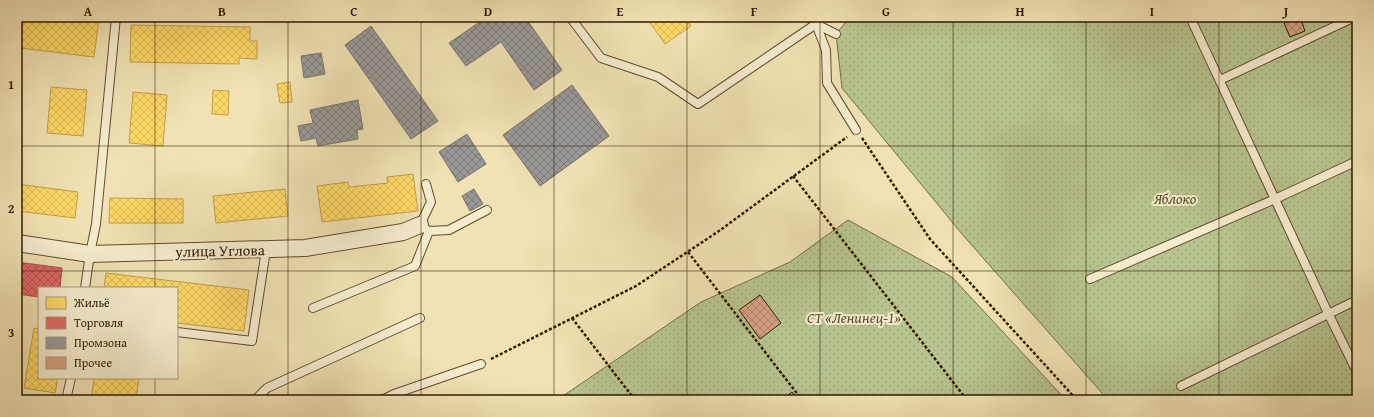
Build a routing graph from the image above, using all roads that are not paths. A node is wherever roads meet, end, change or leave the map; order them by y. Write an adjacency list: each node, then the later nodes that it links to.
1 (116, 17): 16 (lane)
2 (570, 17): 5 (lane)
3 (1190, 17): 7 (lane)
4 (1355, 17): 7 (lane)
5 (816, 20): 6 (lane); 8 (lane)
6 (836, 34)
7 (1220, 80): 11 (lane)
8 (856, 130)
9 (1357, 160): 11 (lane)
10 (426, 184): 13 (lane)
11 (1275, 199): 17 (lane); 21 (lane)
12 (488, 210): 13 (lane)
13 (424, 228): 15 (street, улица Углова); 20 (lane)
14 (17, 243): 16 (street, улица Углова)
15 (266, 250): 16 (street, улица Углова); 23 (lane)
16 (90, 254): 18 (lane)
17 (1090, 279)
18 (85, 287)
19 (1357, 300): 21 (lane)
20 (313, 308)
21 (1328, 313): 25 (lane); 27 (lane)
22 (420, 318): 29 (lane)
23 (178, 332)
24 (481, 364): 30 (lane)
25 (1357, 372)
26 (71, 379): 28 (lane)
27 (1181, 386)
28 (66, 400)
29 (255, 400)
30 (382, 400)

